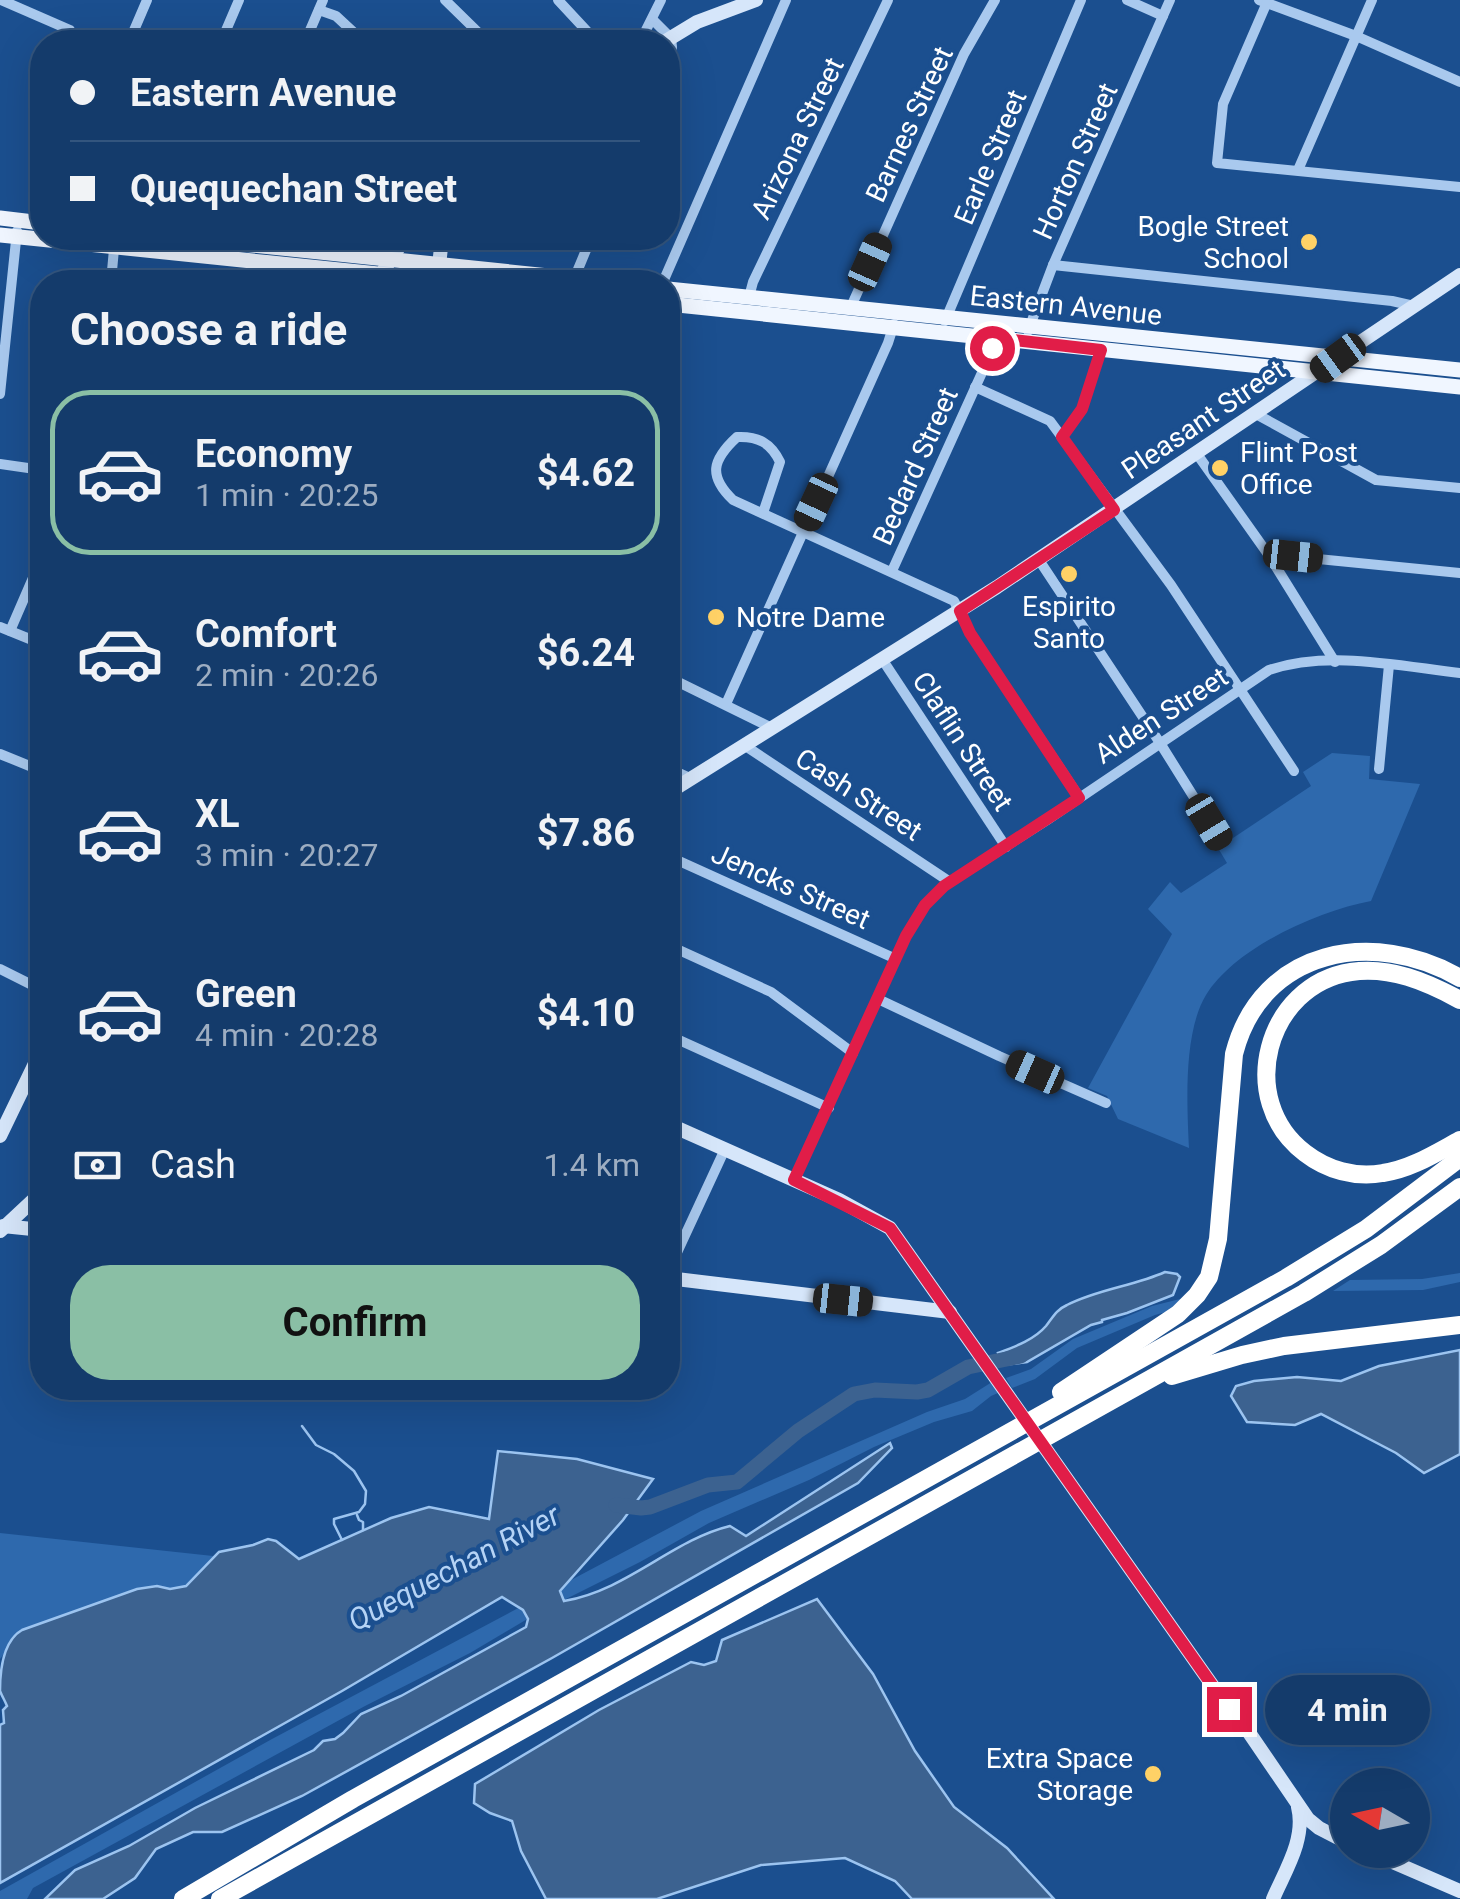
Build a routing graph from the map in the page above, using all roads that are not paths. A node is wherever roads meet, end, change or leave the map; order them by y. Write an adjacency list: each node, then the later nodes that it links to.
1 (1, 0): 19 (street)
2 (147, 0): 20 (street)
3 (239, 0): 21 (street)
4 (445, 0): 24 (street)
5 (558, 0): 25 (street)
6 (661, 0): 18 (street)
7 (756, 0): 28 (main road)
8 (786, 0): 43 (street)
9 (888, 0): 46 (street, Arizona Street)
10 (995, 0): 49 (street, Barnes Street)
11 (1081, 0): 51 (street, Earle Street)
12 (1127, 0): 17 (street)
13 (1170, 0): 17 (street, Horton Street)
14 (1372, 0): 29 (street)
15 (1264, 1): 29 (street); 31 (street)
16 (321, 5): 22 (street); 23 (street)
17 (1163, 16): 39 (street, Horton Street)
18 (653, 20): 26 (street); 27 (street)
19 (70, 30)
20 (134, 30)
21 (226, 30)
22 (310, 30)
23 (351, 30)
24 (476, 30)
25 (586, 30)
26 (647, 30)
27 (660, 30)
28 (680, 33)
29 (1356, 36): 30 (street); 31 (street)
30 (1460, 82)
31 (1298, 170): 32 (street)
32 (1460, 187)
33 (0, 218): 34 (main road)
34 (12, 231): 60 (street)
35 (186, 250): 40 (main road)
36 (296, 250): 38 (main road)
37 (397, 250): 38 (main road)
38 (389, 260): 41 (main road); 42 (main road)
39 (1053, 265): 48 (street); 53 (street, Horton Street)
40 (318, 270)
41 (383, 270)
42 (427, 270)
43 (673, 270)
44 (1460, 275): 48 (main road, Pleasant Street)
45 (680, 288): 46 (main road, Eastern Avenue)
46 (749, 297): 49 (main road, Eastern Avenue)
47 (680, 305): 49 (main road, Eastern Avenue)
48 (1414, 306): 55 (main road, Pleasant Street)
49 (846, 316): 50 (main road, Eastern Avenue)
50 (894, 320): 51 (main road, Eastern Avenue); 69 (street)
51 (945, 325): 52 (main road, Eastern Avenue)
52 (997, 331): 53 (main road, Eastern Avenue); 58 (street, Bedard Street)
53 (1027, 334): 54 (main road, Eastern Avenue); 55 (main road, Eastern Avenue)
54 (1101, 350): 57 (main road, Eastern Avenue); 62 (street)
55 (1338, 358): 56 (main road, Eastern Avenue); 57 (main road, Pleasant Street)
56 (1460, 370)
57 (1317, 372): 59 (main road, Eastern Avenue); 61 (main road, Pleasant Street)
58 (975, 387): 62 (street); 72 (street, Bedard Street)
59 (1460, 387)
60 (0, 394)
61 (1256, 414): 63 (main road, Pleasant Street); 66 (street)
62 (1062, 437): 67 (street)
63 (1197, 454): 67 (main road, Pleasant Street); 70 (street)
64 (0, 464): 65 (street)
65 (30, 468)
66 (1460, 488)
67 (1114, 510): 71 (main road, Pleasant Street); 83 (street)
68 (763, 513): 68 (street); 69 (street)
69 (803, 530): 72 (street); 84 (street)
70 (1268, 554): 73 (street); 79 (street)
71 (1038, 560): 75 (main road, Pleasant Street); 86 (street)
72 (892, 571): 75 (street)
73 (1460, 573)
74 (30, 580): 76 (street)
75 (960, 611): 78 (main road, Pleasant Street); 95 (street)
76 (5, 629): 77 (street)
77 (30, 639)
78 (882, 659): 85 (main road, Pleasant Street); 97 (street, Claflin Street)
79 (1335, 662): 80 (street, Alden Street); 83 (street, Alden Street)
80 (1389, 665): 81 (street, Alden Street); 90 (street)
81 (1460, 673)
82 (680, 683): 84 (street)
83 (1241, 690): 86 (street, Alden Street); 91 (street)
84 (726, 704): 85 (street)
85 (772, 728): 87 (main road, Pleasant Street)
86 (1160, 742): 95 (street, Alden Street); 96 (street)
87 (744, 745): 93 (main road, Pleasant Street); 99 (street, Cash Street)
88 (0, 754): 89 (street)
89 (30, 766)
90 (1379, 769)
91 (1294, 772)
92 (680, 773): 93 (street)
93 (690, 778): 94 (main road, Pleasant Street)
94 (680, 785)
95 (1079, 798): 97 (street, Alden Street)
96 (1220, 839)
97 (1006, 846): 99 (street, Alden Street)
98 (680, 861): 101 (street, Jencks Street)
99 (950, 882): 101 (street, Alden Street)
100 (680, 951): 108 (street)
101 (896, 958): 105 (street, Alden Street)
102 (0, 969): 104 (street)
103 (1460, 978): 127 (highway)
104 (30, 984)
105 (878, 998): 108 (street, Alden Street); 110 (street)
106 (1460, 1000): 114 (highway)
107 (680, 1041): 111 (street)
108 (853, 1053): 111 (street, Alden Street)
109 (30, 1074): 113 (main road)
110 (1106, 1103)
111 (829, 1108): 117 (street, Alden Street)
112 (680, 1129): 115 (main road)
113 (0, 1136)
114 (1460, 1140)
115 (725, 1149): 117 (main road); 122 (street)
116 (1460, 1158): 127 (highway)
117 (794, 1180): 124 (main road)
118 (1460, 1187): 126 (highway)
119 (30, 1203): 120 (main road)
120 (2, 1228): 121 (main road)
121 (30, 1229)
122 (680, 1248)
123 (680, 1277): 124 (main road)
124 (950, 1312): 128 (main road)
125 (1460, 1325): 126 (highway)
126 (1129, 1391): 135 (highway)
127 (1038, 1412): 131 (highway)
128 (1298, 1806): 129 (main road); 136 (main road)
129 (1330, 1833)
130 (1406, 1868): 132 (main road)
131 (213, 1880): 133 (highway); 134 (highway)
132 (1460, 1892)
133 (175, 1899)
134 (183, 1899)
135 (220, 1899)
136 (1273, 1899)

